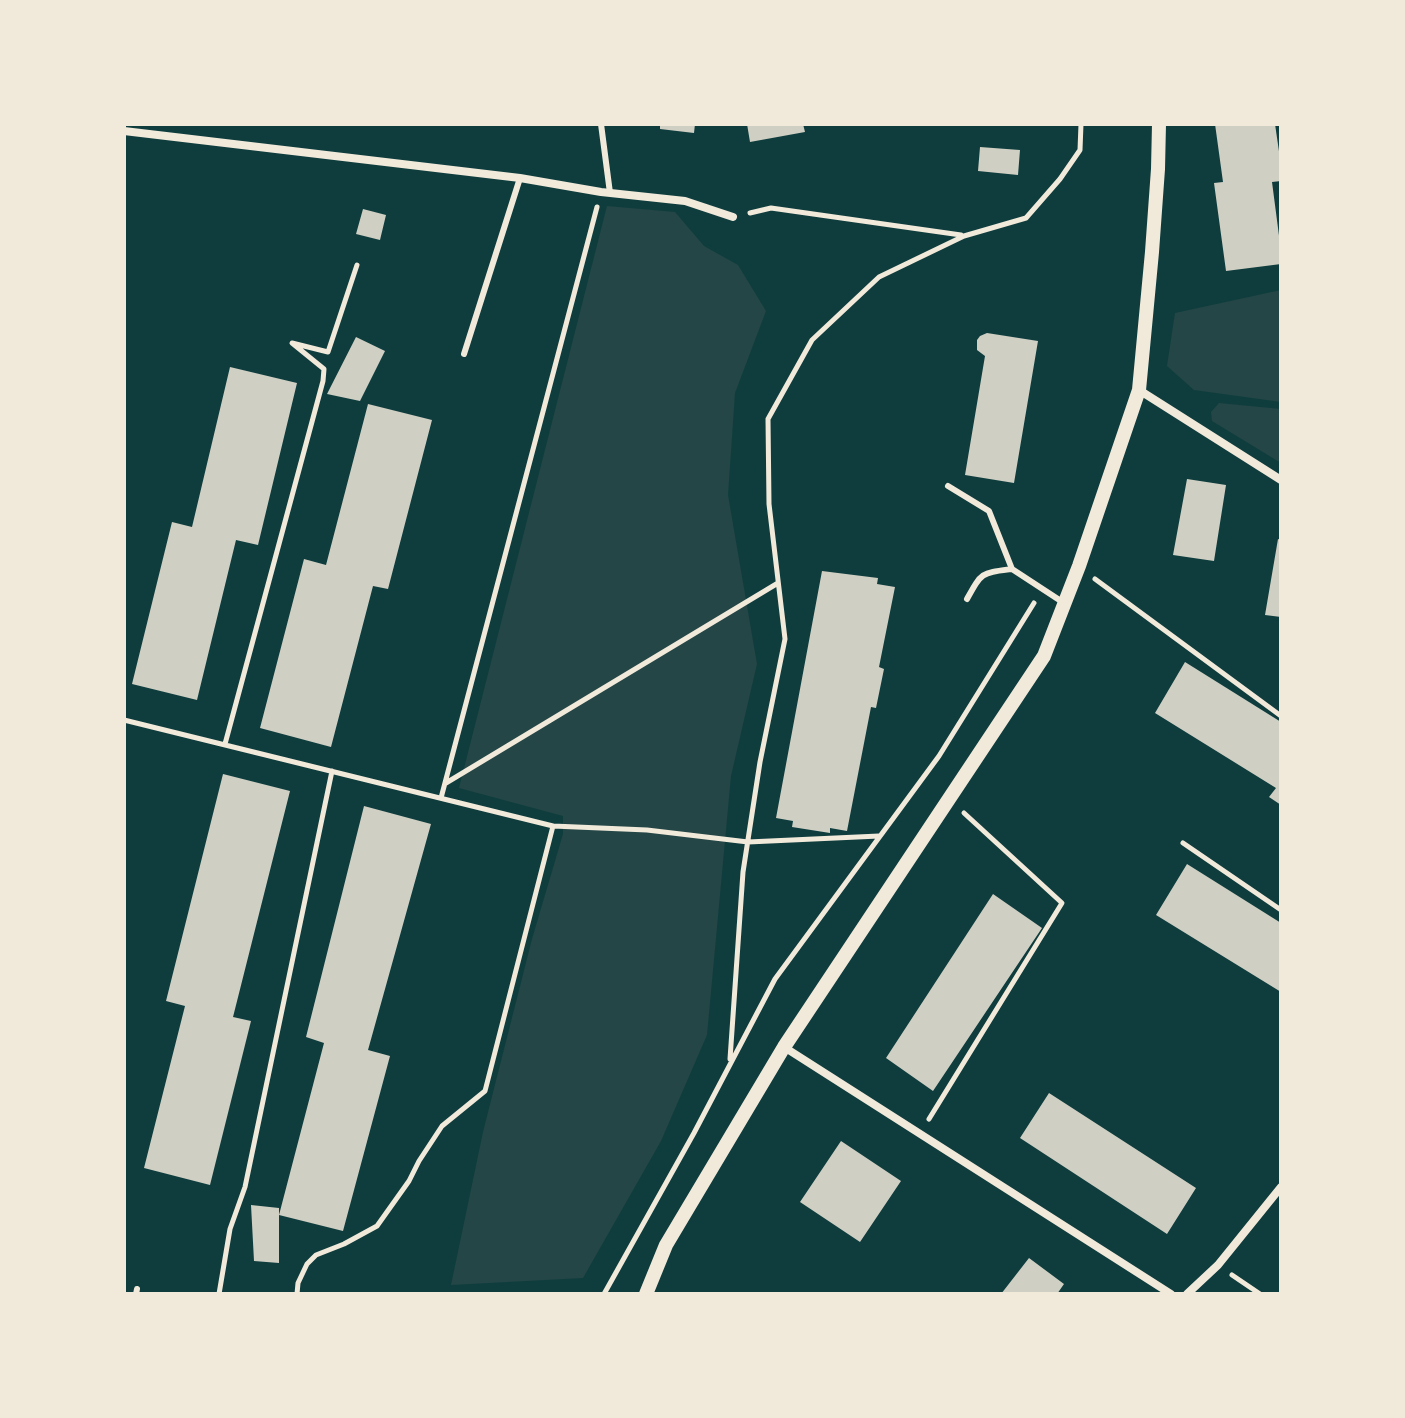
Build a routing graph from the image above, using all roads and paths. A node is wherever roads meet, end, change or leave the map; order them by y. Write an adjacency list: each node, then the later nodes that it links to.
1 (601, 124): 6 (lane)
2 (1081, 124): 8 (path)
3 (1159, 124): 11 (street)
4 (124, 131): 5 (street)
5 (520, 178): 6 (street); 10 (lane)
6 (605, 192): 7 (street); 24 (path)
7 (733, 217): 8 (path)
8 (964, 236): 16 (path)
9 (357, 265): 22 (path)
10 (464, 354)
11 (1139, 390): 12 (street); 14 (street)
12 (1281, 480)
13 (948, 486): 15 (lane)
14 (1079, 566): 19 (street); 20 (path)
15 (1012, 569): 17 (lane); 18 (lane)
16 (778, 583): 24 (path); 29 (path)
17 (1043, 589): 19 (lane); 28 (path)
18 (967, 599)
19 (1064, 603): 26 (street)
20 (1281, 716)
21 (124, 720): 22 (path)
22 (225, 744): 23 (path)
23 (332, 771): 25 (path); 37 (path)
24 (445, 784): 25 (path)
25 (441, 798): 27 (path)
26 (949, 799): 32 (street); 34 (path)
27 (553, 826): 29 (path); 38 (path)
28 (880, 836): 29 (path); 33 (path)
29 (748, 842): 33 (path)
30 (1183, 843): 31 (path)
31 (1281, 910)
32 (784, 1047): 34 (street); 40 (street)
33 (730, 1061): 39 (path)
34 (920, 1134): 41 (street)
35 (1281, 1187): 36 (street)
36 (1218, 1265): 42 (street); 43 (path)
37 (219, 1294)
38 (297, 1294)
39 (604, 1294)
40 (646, 1294)
41 (1171, 1294)
42 (1187, 1294)
43 (1260, 1294)

